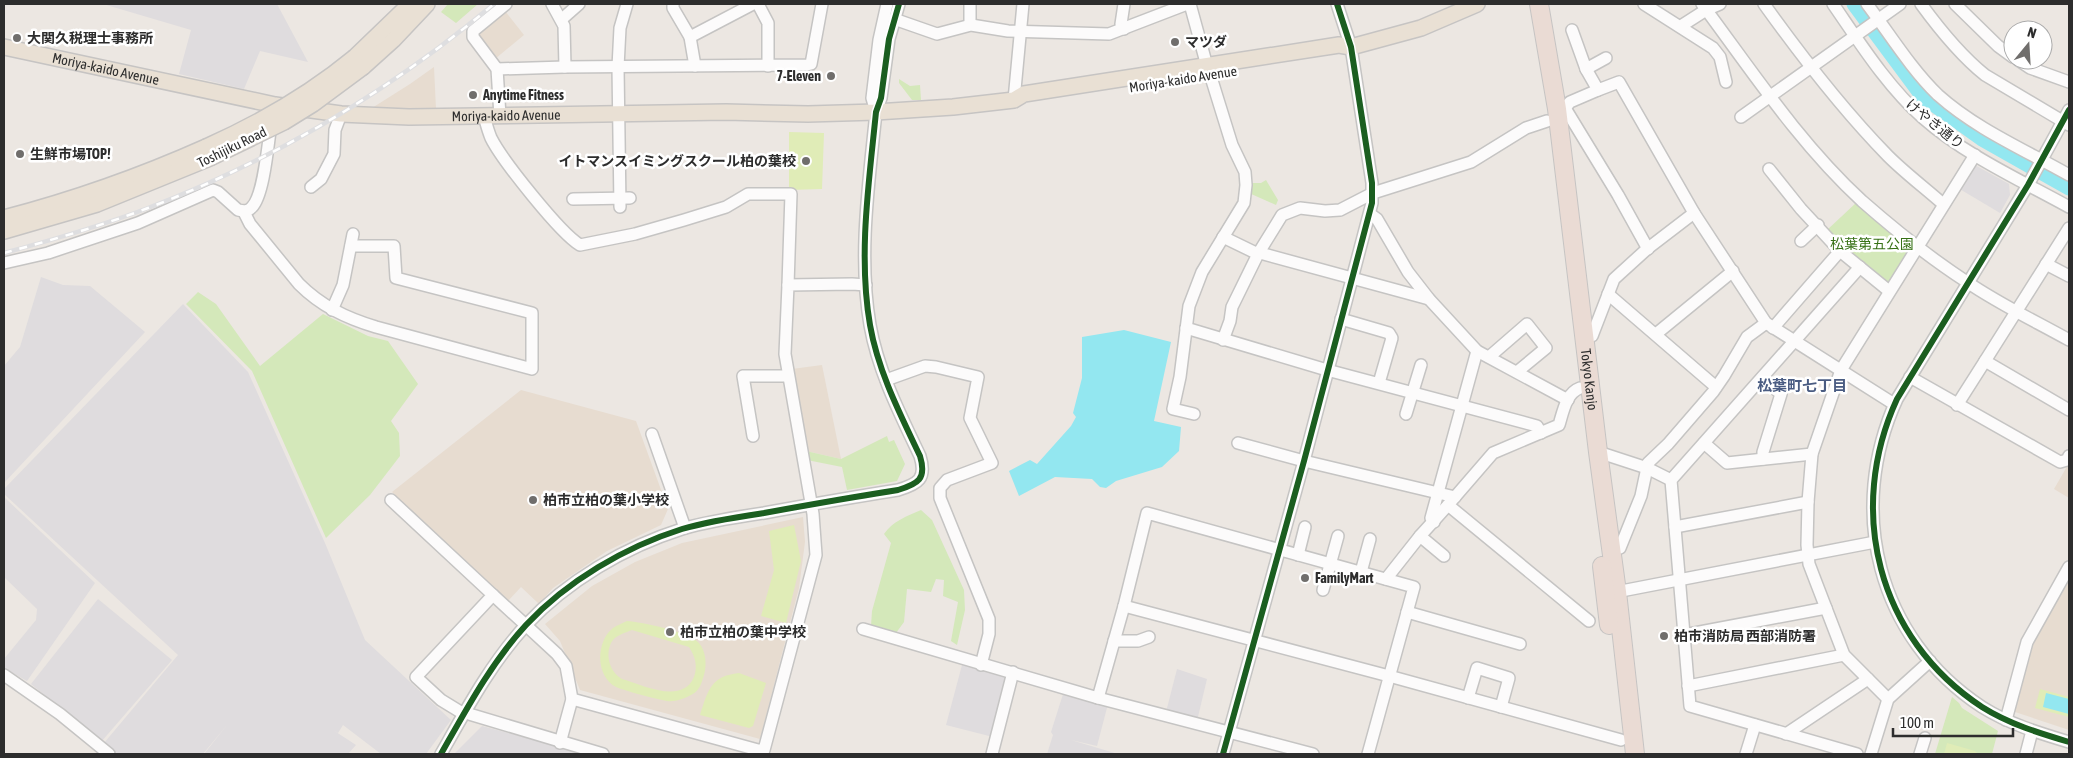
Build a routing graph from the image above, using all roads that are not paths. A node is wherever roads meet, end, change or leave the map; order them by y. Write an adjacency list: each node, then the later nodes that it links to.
1 (410, 4): 44 (main road, Toshijiku Road)
2 (427, 4): 44 (main road, Toshijiku Road)
3 (506, 4): 50 (street)
4 (552, 4): 30 (street)
5 (580, 4): 30 (street)
6 (627, 4): 47 (street)
7 (673, 4): 38 (street)
8 (752, 4): 38 (street)
9 (758, 4): 46 (street)
10 (822, 4): 46 (street)
11 (887, 4): 61 (street)
12 (899, 4): 31 (street)
13 (970, 4): 33 (street)
14 (1023, 4): 37 (street)
15 (1124, 4): 35 (street)
16 (1188, 4): 35 (street); 52 (street)
17 (1337, 4): 41 (street)
18 (1528, 4): 62 (highway, Tokyo Kanjo)
19 (1539, 4): 62 (highway, Tokyo Kanjo)
20 (1644, 4): 34 (street)
21 (1720, 4): 29 (street)
22 (1764, 4): 48 (street)
23 (1833, 4): 39 (street, けやき通り)
24 (1867, 4): 32 (street)
25 (1900, 4): 32 (street)
26 (1921, 4): 68 (street)
27 (1955, 4): 42 (street)
28 (1469, 6): 41 (main road, Moriya-kaido Avenue)
29 (1704, 7): 34 (street); 57 (street)
30 (562, 19): 49 (street)
31 (894, 19): 37 (street); 61 (street)
32 (1878, 19): 39 (street); 71 (street)
33 (970, 22)
34 (1682, 26): 54 (street)
35 (1124, 29): 37 (street)
36 (1572, 30): 51 (street)
37 (1020, 31): 58 (street)
38 (690, 36): 45 (street)
39 (1855, 36): 48 (street); 70 (street, けやき通り)
40 (4, 47): 59 (main road, Moriya-kaido Avenue)
41 (1351, 47): 52 (main road, Moriya-kaido Avenue); 76 (street)
42 (2003, 50)
43 (1606, 58): 51 (street)
44 (359, 62): 69 (main road, Toshijiku Road, bridge)
45 (695, 66): 46 (street); 47 (street)
46 (768, 66)
47 (618, 67): 49 (street); 64 (street)
48 (1810, 67): 57 (street); 78 (street)
49 (565, 68): 50 (street)
50 (497, 69): 66 (street)
51 (1586, 69): 56 (street)
52 (1208, 70): 58 (main road, Moriya-kaido Avenue); 88 (street)
53 (2036, 70): 55 (street)
54 (1726, 82)
55 (2069, 82)
56 (1598, 90): 62 (street); 81 (street)
57 (1770, 97): 67 (street); 91 (street)
58 (1014, 100): 61 (main road, Moriya-kaido Avenue)
59 (275, 105): 63 (main road, Moriya-kaido Avenue); 80 (street)
60 (2069, 110): 68 (street)
61 (876, 112): 64 (main road, Moriya-kaido Avenue); 103 (street)
62 (1556, 112): 76 (street); 92 (street); 113 (highway, Tokyo Kanjo); 131 (highway, Tokyo Kanjo)
63 (341, 114): 65 (main road, Moriya-kaido Avenue); 75 (street)
64 (619, 114): 66 (main road, Moriya-kaido Avenue); 77 (street)
65 (484, 116): 66 (main road, Moriya-kaido Avenue); 102 (street)
66 (500, 116)
67 (1741, 117)
68 (2066, 123): 71 (street)
69 (208, 153): 83 (main road, Toshijiku Road); 86 (main road, Toshijiku Road)
70 (1975, 155): 74 (street, けやき通り); 78 (street)
71 (2042, 162): 73 (street); 74 (street)
72 (1769, 169): 84 (street)
73 (2069, 174)
74 (2030, 182): 79 (street, けやき通り); 101 (street)
75 (311, 187)
76 (1373, 193): 82 (street); 94 (street)
77 (573, 199)
78 (1943, 204): 91 (street)
79 (2069, 207)
80 (244, 212): 95 (street); 107 (street)
81 (1694, 213): 92 (street); 98 (street)
82 (1370, 214): 100 (street); 106 (street)
83 (4, 218)
84 (1818, 225): 89 (street); 93 (street)
85 (2069, 228): 96 (street)
86 (4, 231)
87 (353, 234): 90 (street)
88 (1223, 237): 94 (street); 111 (street)
89 (1801, 241)
90 (351, 246): 107 (street); 107 (street)
91 (1917, 247): 101 (street); 104 (street)
92 (1648, 249): 105 (street)
93 (1840, 251): 97 (street); 110 (street)
94 (1259, 253): 100 (street); 114 (street)
95 (4, 263)
96 (2046, 264): 99 (street); 108 (street)
97 (1860, 267): 104 (street); 116 (street)
98 (1733, 270): 110 (street); 112 (street)
99 (2069, 276)
100 (1352, 277): 106 (street); 109 (street)
101 (1968, 283): 108 (street); 125 (street)
102 (788, 285): 103 (street); 124 (street)
103 (866, 285): 127 (street)
104 (1889, 290): 122 (street)
105 (1608, 294): 112 (street); 113 (street)
106 (1429, 298): 117 (street)
107 (332, 310)
108 (2017, 310): 115 (street); 119 (street)
109 (1341, 319): 121 (street); 128 (street)
110 (1770, 326): 116 (street); 129 (street)
111 (1186, 328): 114 (street); 136 (street)
112 (1656, 334): 129 (street)
113 (1584, 338): 143 (highway, Tokyo Kanjo)
114 (1223, 340): 121 (street)
115 (2069, 340)
116 (1795, 342): 122 (street); 126 (street)
117 (1477, 351): 118 (street); 134 (street)
118 (1489, 356): 123 (street); 123 (street)
119 (1985, 360): 133 (street); 135 (street)
120 (1421, 365): 130 (street)
121 (1327, 370): 128 (street); 147 (street)
122 (1840, 370): 132 (street); 144 (street)
123 (1517, 372): 131 (street)
124 (788, 376): 140 (street); 154 (street)
125 (1910, 377): 132 (street); 133 (street)
126 (1762, 378): 142 (street); 146 (street)
127 (886, 380): 154 (street); 189 (street)
128 (1379, 383): 130 (street)
129 (1716, 387): 148 (street)
130 (1412, 392): 134 (street); 137 (street)
131 (1574, 394): 138 (street); 174 (highway, Tokyo Kanjo)
132 (1894, 404): 162 (street)
133 (1957, 404): 145 (street)
134 (1464, 405): 138 (street); 150 (street)
135 (2069, 410)
136 (1194, 414)
137 (1406, 414)
138 (1540, 432): 152 (street)
139 (652, 434): 157 (street)
140 (753, 436)
141 (1238, 443): 147 (street)
142 (1704, 443): 146 (street); 149 (street)
143 (1598, 452): 148 (street); 163 (highway, Tokyo Kanjo)
144 (1812, 454): 146 (street); 153 (street)
145 (2069, 456)
146 (1763, 459)
147 (1304, 462): 150 (street); 164 (street)
148 (1647, 468): 149 (street); 163 (street)
149 (1671, 480): 158 (street)
150 (1438, 493): 152 (street); 155 (street)
151 (391, 500): 175 (street)
152 (1452, 501): 155 (street); 179 (street)
153 (1808, 502): 158 (street); 166 (street)
154 (811, 504): 157 (street); 210 (street)
155 (1434, 522): 160 (street)
156 (1305, 527): 165 (street)
157 (685, 528): 180 (street)
158 (1675, 528): 172 (street)
159 (1338, 536): 168 (street)
160 (1420, 536): 167 (street); 171 (street)
161 (1370, 539): 170 (street)
162 (1875, 542): 166 (street); 188 (street)
163 (1612, 548): 174 (highway, Tokyo Kanjo)
164 (1278, 550): 165 (street); 176 (street); 185 (street)
165 (1298, 555): 168 (street)
166 (1808, 555): 172 (street); 177 (street)
167 (1444, 556)
168 (1330, 564): 170 (street); 173 (street)
169 (2069, 567): 201 (street)
170 (1361, 572): 171 (street)
171 (1386, 579): 178 (street)
172 (1680, 580): 174 (street); 182 (street)
173 (1323, 590)
174 (1611, 593): 209 (highway, Tokyo Kanjo); 218 (highway, Tokyo Kanjo)
175 (493, 595): 180 (street); 200 (street)
176 (1124, 606): 184 (street); 185 (street)
177 (1826, 608): 182 (street); 187 (street)
178 (1407, 612): 186 (street); 191 (street)
179 (1588, 621)
180 (526, 626): 198 (street); 200 (street)
181 (863, 629): 189 (street)
182 (1684, 635): 194 (street)
183 (1149, 637): 184 (street)
184 (1114, 641): 195 (street)
185 (1253, 641): 191 (street); 204 (street)
186 (1520, 644)
187 (1844, 655): 193 (street); 194 (street)
188 (1930, 661): 197 (street); 201 (street)
189 (981, 665): 190 (street)
190 (1013, 672): 195 (street); 214 (street)
191 (1389, 676): 196 (street); 217 (street)
192 (5, 679): 211 (street)
193 (1868, 679): 197 (street); 205 (street)
194 (1688, 686): 202 (street)
195 (1098, 698): 204 (street)
196 (1468, 698): 199 (street); 199 (street)
197 (1888, 699): 221 (street)
198 (572, 700): 208 (street); 210 (street)
199 (1501, 707): 209 (street)
200 (465, 713): 208 (street); 212 (street)
201 (2006, 720): 203 (street)
202 (1755, 725): 205 (street); 219 (street)
203 (2032, 731): 207 (street); 223 (street)
204 (1230, 732): 215 (street); 216 (street)
205 (1786, 734): 220 (street)
206 (1925, 738): 222 (street)
207 (2069, 742)
208 (560, 743): 213 (street)
209 (1622, 747)
210 (763, 752)
211 (109, 754)
212 (441, 754)
213 (603, 754)
214 (992, 754)
215 (1223, 754)
216 (1313, 754)
217 (1368, 754)
218 (1635, 754)
219 (1746, 754)
220 (1857, 754)
221 (1871, 754)
222 (1920, 754)
223 (2026, 754)

